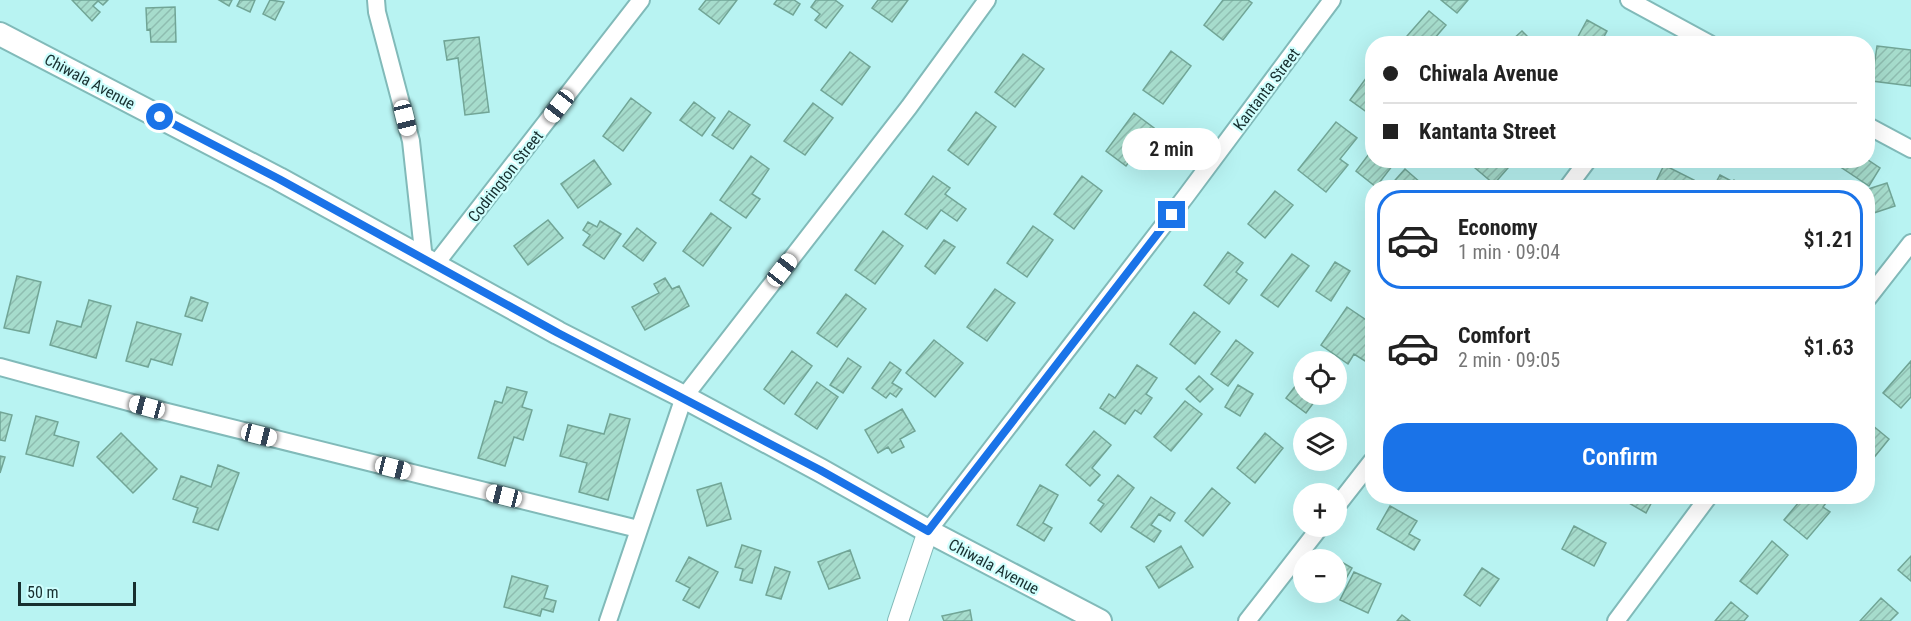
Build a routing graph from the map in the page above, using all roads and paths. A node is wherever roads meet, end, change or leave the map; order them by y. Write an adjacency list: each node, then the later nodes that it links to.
1 (376, 0): 11 (street)
2 (641, 0): 11 (street, Codrington Street)
3 (987, 0): 14 (street)
4 (1332, 0): 19 (street, Kantanta Street)
5 (1629, 0): 7 (street)
6 (0, 34): 11 (main road, Chiwala Avenue)
7 (1680, 36)
8 (1875, 130): 9 (street)
9 (1911, 149)
10 (1911, 243): 12 (street)
11 (429, 263): 14 (main road, Chiwala Avenue)
12 (1875, 289)
13 (0, 367): 18 (street)
14 (684, 397): 18 (street); 19 (main road, Chiwala Avenue)
15 (1365, 470): 16 (street)
16 (1347, 493)
17 (1703, 504): 25 (street)
18 (638, 529): 21 (street)
19 (928, 531): 22 (street, Kantanta Street); 23 (main road, Chiwala Avenue)
20 (1312, 537): 24 (street)
21 (608, 621)
22 (898, 621)
23 (1100, 621)
24 (1247, 621)
25 (1616, 621)

